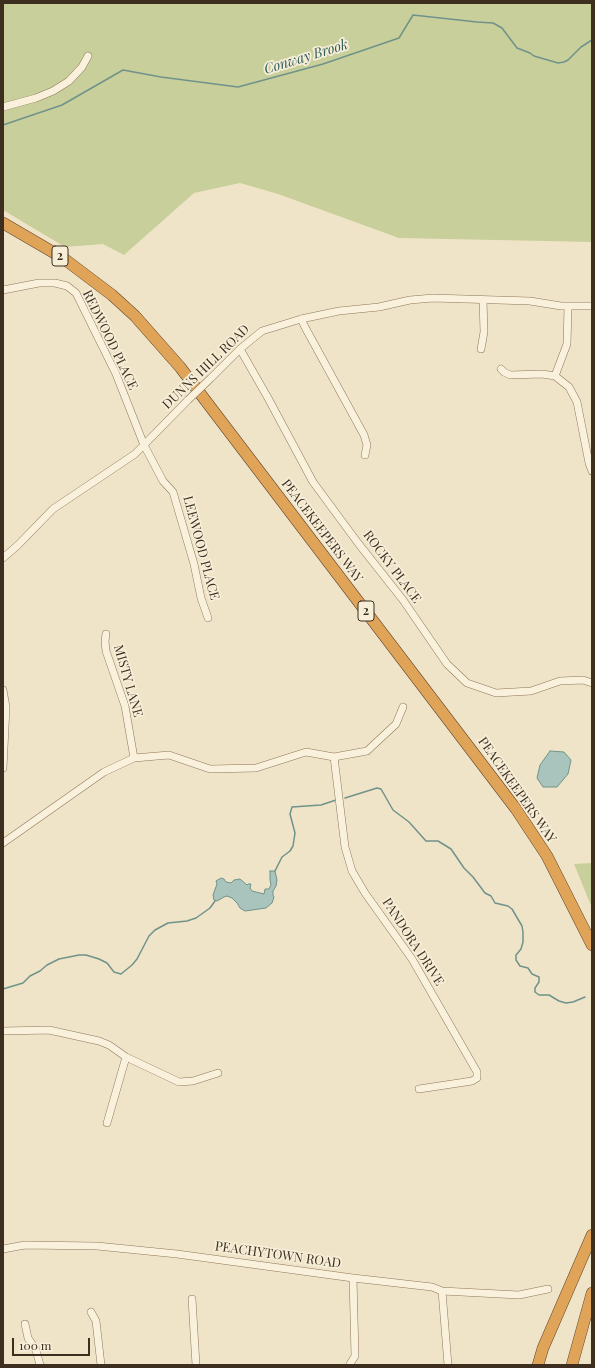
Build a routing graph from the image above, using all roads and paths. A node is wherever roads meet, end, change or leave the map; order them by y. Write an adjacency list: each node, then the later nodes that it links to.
1 (88, 56): 2 (street)
2 (3, 107)
3 (3, 223): 26 (highway, PEACEKEEPERS WAY / 2)
4 (3, 290): 13 (street, REDWOOD PLACE)
5 (483, 300): 7 (street, DUNNS HILL ROAD); 8 (street, DUNNS HILL ROAD); 10 (street)
6 (592, 306): 7 (street, DUNNS HILL ROAD)
7 (568, 307): 12 (street)
8 (301, 319): 9 (street, DUNNS HILL ROAD); 14 (street)
9 (240, 349): 13 (street, DUNNS HILL ROAD, bridge); 19 (street, ROCKY PLACE)
10 (480, 349)
11 (502, 369): 12 (street)
12 (555, 376): 15 (street)
13 (144, 445): 16 (street, DUNNS HILL ROAD); 17 (street, LEEWOOD PLACE)
14 (365, 455)
15 (592, 471)
16 (3, 558)
17 (208, 618)
18 (106, 634): 23 (street, MISTY LANE)
19 (592, 683)
20 (3, 692): 24 (street)
21 (403, 707): 22 (street)
22 (334, 757): 23 (street); 30 (street, PANDORA DRIVE)
23 (134, 758): 25 (street)
24 (3, 768)
25 (3, 843)
26 (592, 945)
27 (3, 1031): 28 (street)
28 (126, 1056): 29 (street); 31 (street)
29 (218, 1074)
30 (419, 1089)
31 (107, 1123)
32 (592, 1235): 46 (highway)
33 (3, 1249): 34 (street, PEACHYTOWN ROAD)
34 (353, 1278): 36 (street, PEACHYTOWN ROAD); 41 (street)
35 (548, 1289): 36 (street, PEACHYTOWN ROAD)
36 (442, 1291): 45 (street)
37 (592, 1293): 47 (highway)
38 (192, 1299): 44 (street)
39 (91, 1312): 43 (street)
40 (25, 1324): 42 (street)
41 (350, 1364)
42 (40, 1365)
43 (101, 1365)
44 (196, 1365)
45 (448, 1365)
46 (538, 1365)
47 (572, 1365)

